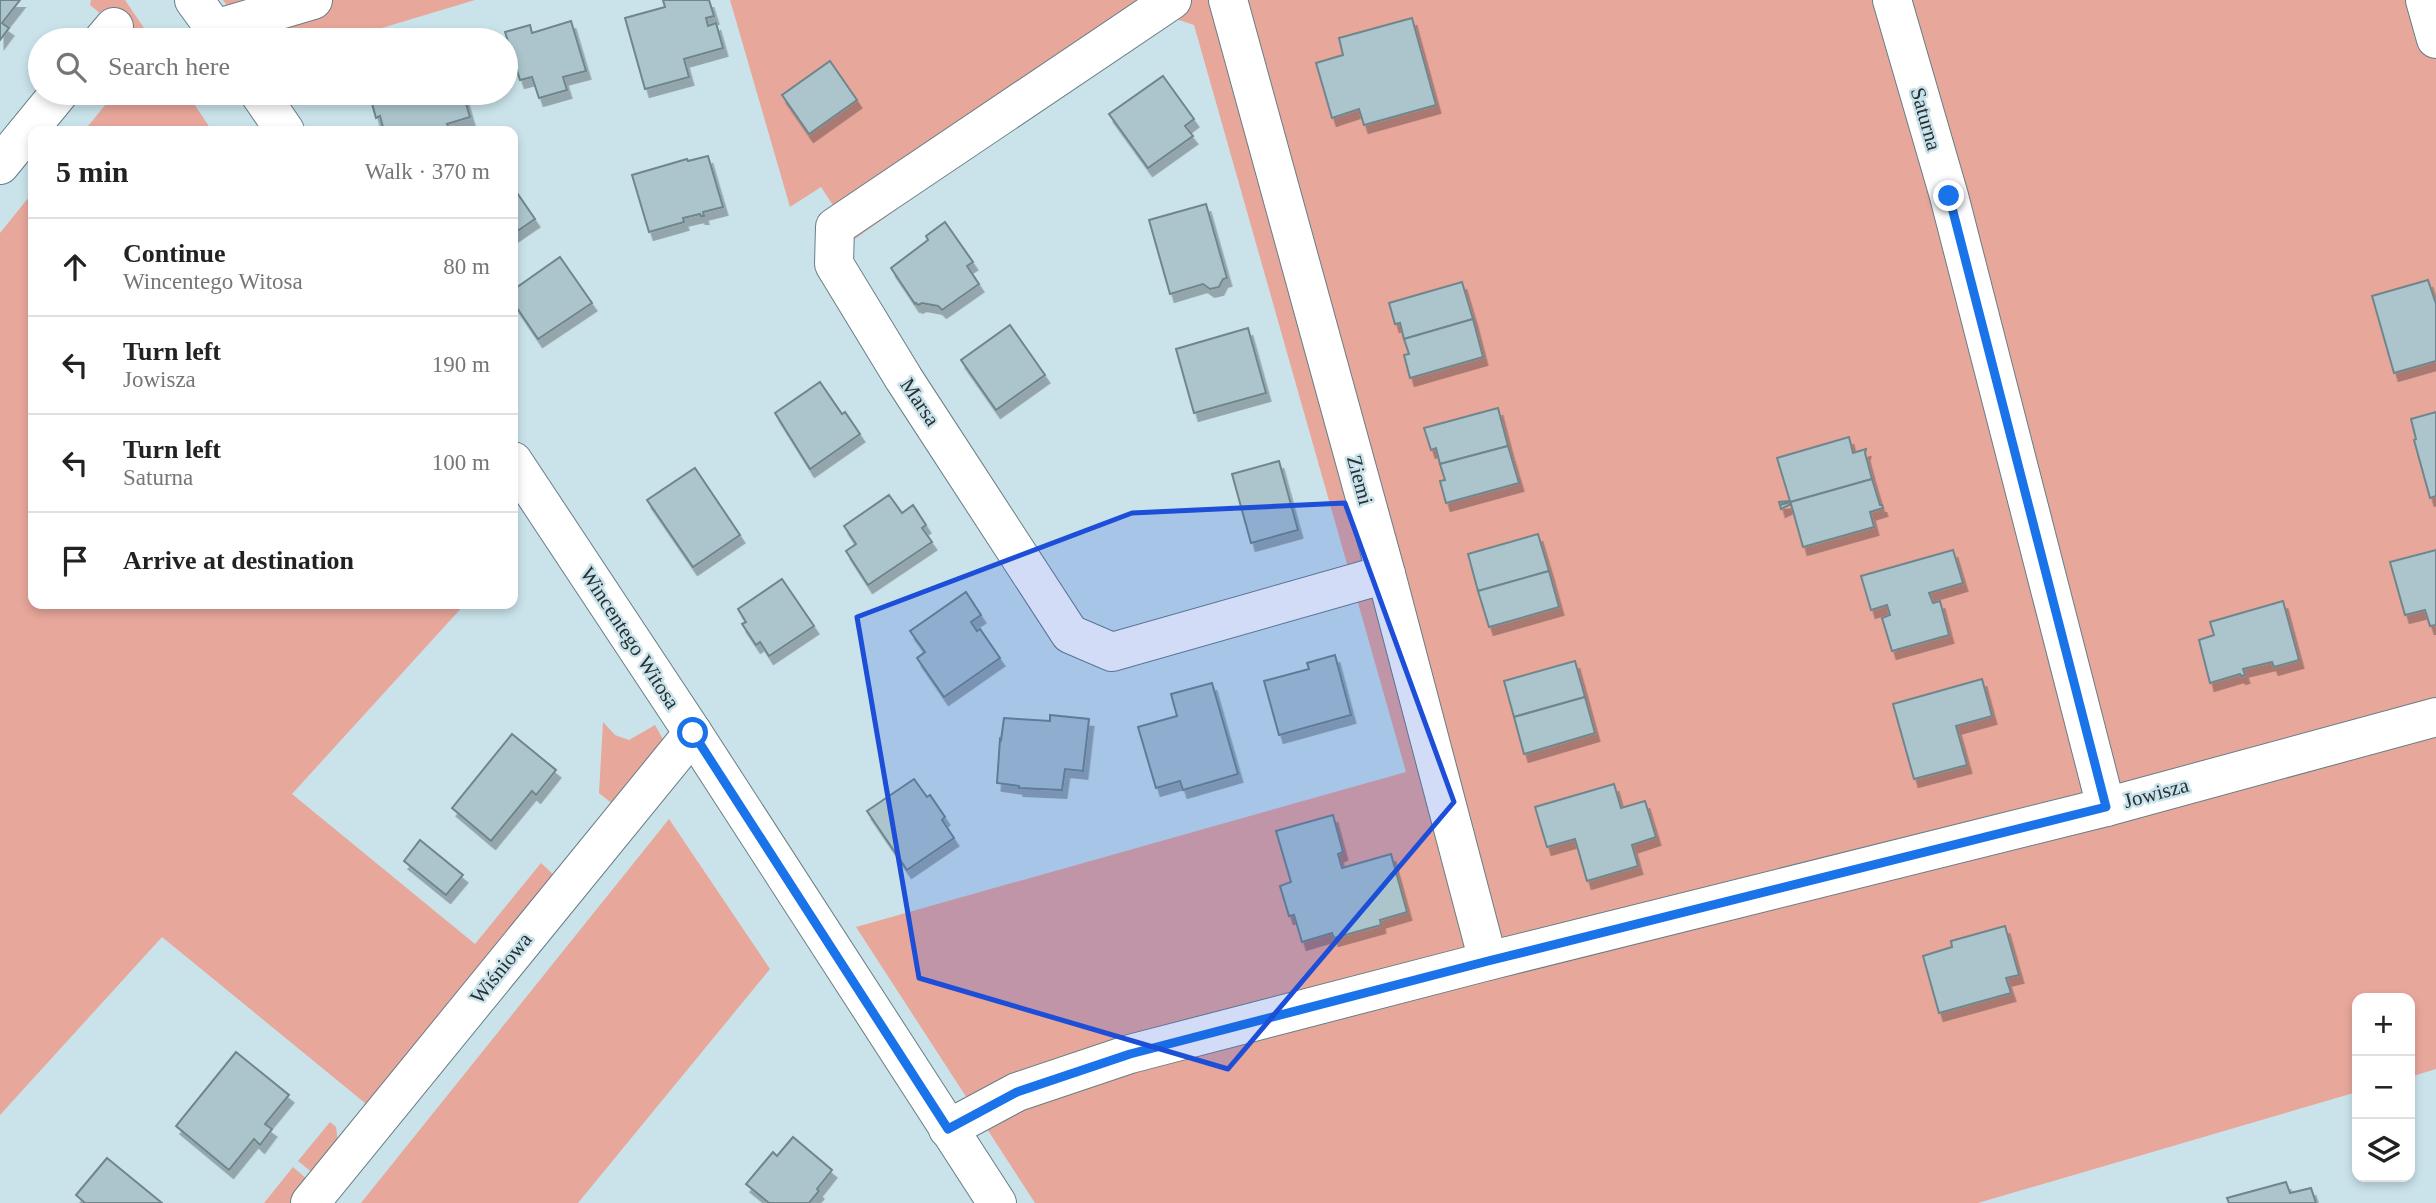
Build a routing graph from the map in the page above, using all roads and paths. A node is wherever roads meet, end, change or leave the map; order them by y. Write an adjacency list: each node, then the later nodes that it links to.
1 (313, 0): 6 (street)
2 (1172, 0): 15 (street, Marsa)
3 (1228, 0): 15 (street, Ziemi)
4 (1892, 0): 18 (street, Saturna)
5 (2425, 0): 7 (street)
6 (211, 23)
7 (2436, 39)
8 (50, 105): 10 (street)
9 (267, 105): 11 (street)
10 (32, 126)
11 (282, 126)
12 (28, 131): 13 (street)
13 (0, 165)
14 (518, 469): 17 (street, Wincentego Witosa)
15 (1386, 573): 19 (street, Ziemi)
16 (2436, 717): 18 (street, Jowisza)
17 (693, 733): 20 (street, Wincentego Witosa); 22 (street, Wiśniowa)
18 (2106, 807): 19 (street, Jowisza)
19 (1488, 961): 20 (street, Jowisza)
20 (948, 1129): 21 (street, Wincentego Witosa)
21 (995, 1202)
22 (310, 1203)

